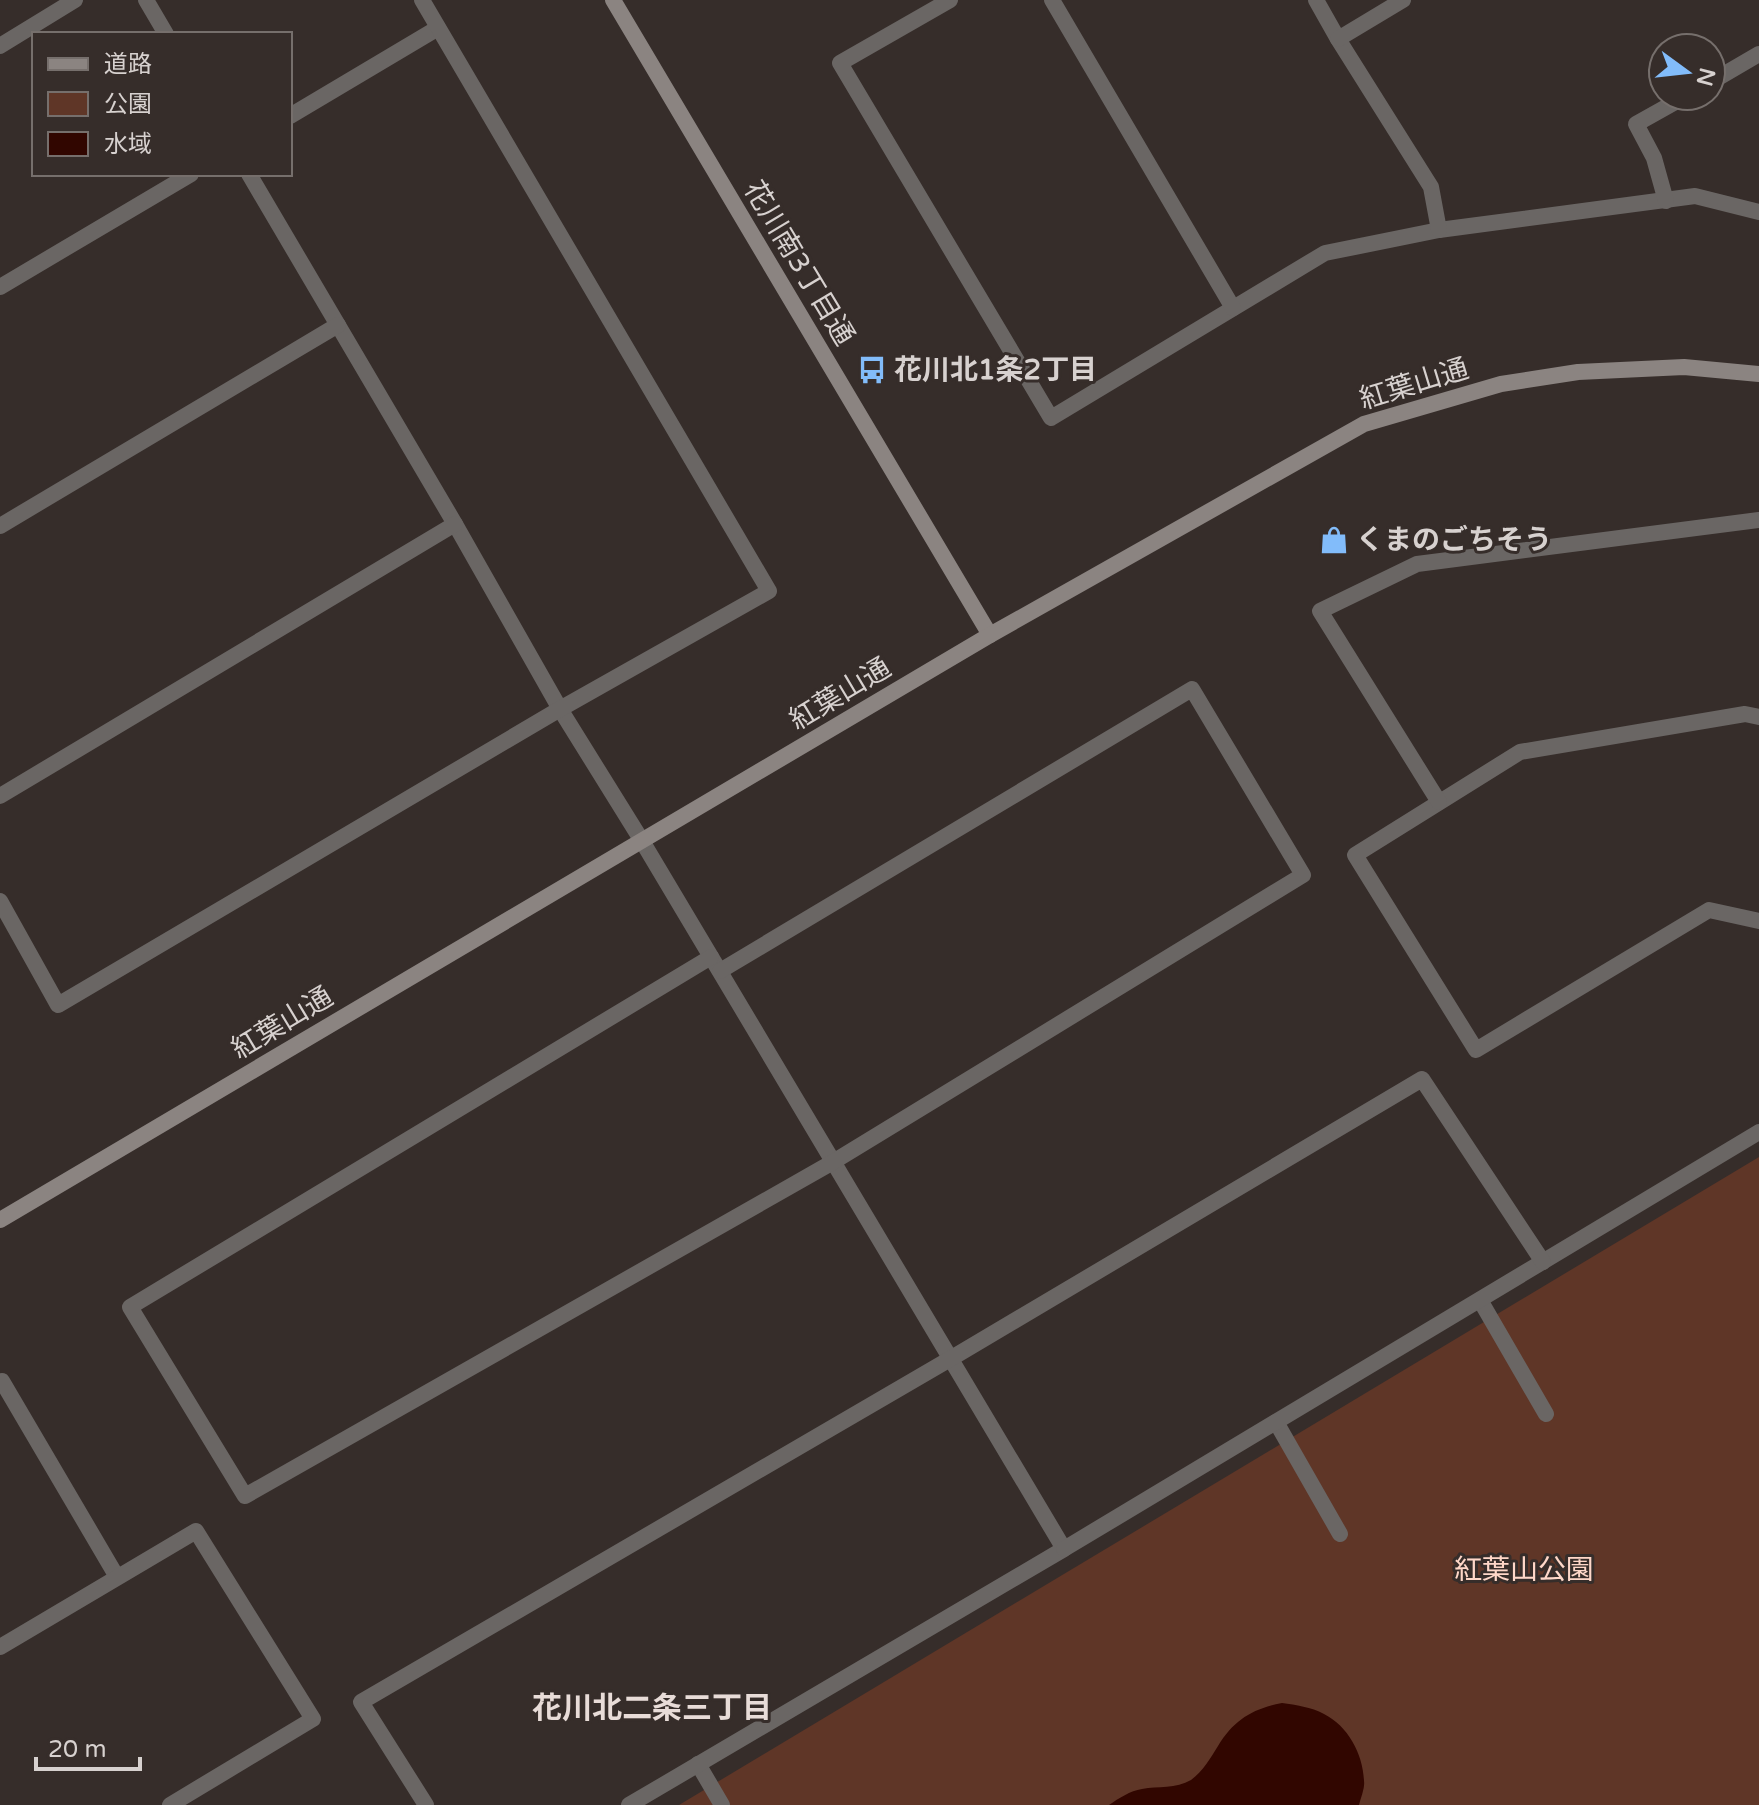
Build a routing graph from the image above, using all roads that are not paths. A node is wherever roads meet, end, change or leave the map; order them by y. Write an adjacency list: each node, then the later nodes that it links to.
1 (75, 0): 12 (street)
2 (146, 0): 10 (street)
3 (422, 0): 9 (street)
4 (613, 0): 29 (street, 花川南3丁目通)
5 (950, 0): 23 (street)
6 (1052, 0): 23 (street)
7 (1316, 0): 11 (street)
8 (1403, 0): 11 (street)
9 (438, 28): 16 (street); 30 (street)
10 (165, 32)
11 (1338, 39): 21 (street)
12 (0, 46)
13 (1759, 54): 14 (street)
14 (1727, 73)
15 (1657, 112): 19 (street)
16 (292, 115)
17 (188, 176): 22 (street)
18 (250, 176): 24 (street)
19 (1666, 201): 20 (street); 21 (street)
20 (1759, 212)
21 (1439, 230): 23 (street)
22 (0, 287)
23 (1233, 308)
24 (338, 325): 27 (street); 28 (street)
25 (1759, 374): 29 (street, 紅葉山通)
26 (1759, 520): 33 (street)
27 (455, 524): 30 (street); 32 (street)
28 (0, 526)
29 (990, 635): 34 (street, 紅葉山通)
30 (560, 709): 34 (street); 35 (street)
31 (1759, 717): 33 (street)
32 (0, 796)
33 (1439, 802): 36 (street)
34 (642, 841): 37 (street); 40 (street, 紅葉山通)
35 (0, 901)
36 (1759, 921)
37 (716, 964): 39 (street); 39 (street); 39 (street)
38 (1759, 1132): 41 (street)
39 (833, 1162): 43 (street)
40 (0, 1220)
41 (1543, 1262): 42 (street); 43 (street)
42 (1480, 1300): 45 (street); 46 (street)
43 (950, 1359): 48 (street); 53 (street)
44 (0, 1382): 49 (street)
45 (1546, 1414)
46 (1276, 1422): 47 (street); 48 (street)
47 (1340, 1534)
48 (1064, 1549): 51 (street)
49 (117, 1577): 50 (street); 52 (street)
50 (0, 1647)
51 (698, 1764): 54 (street); 55 (street)
52 (170, 1805)
53 (426, 1805)
54 (629, 1805)
55 (722, 1805)

